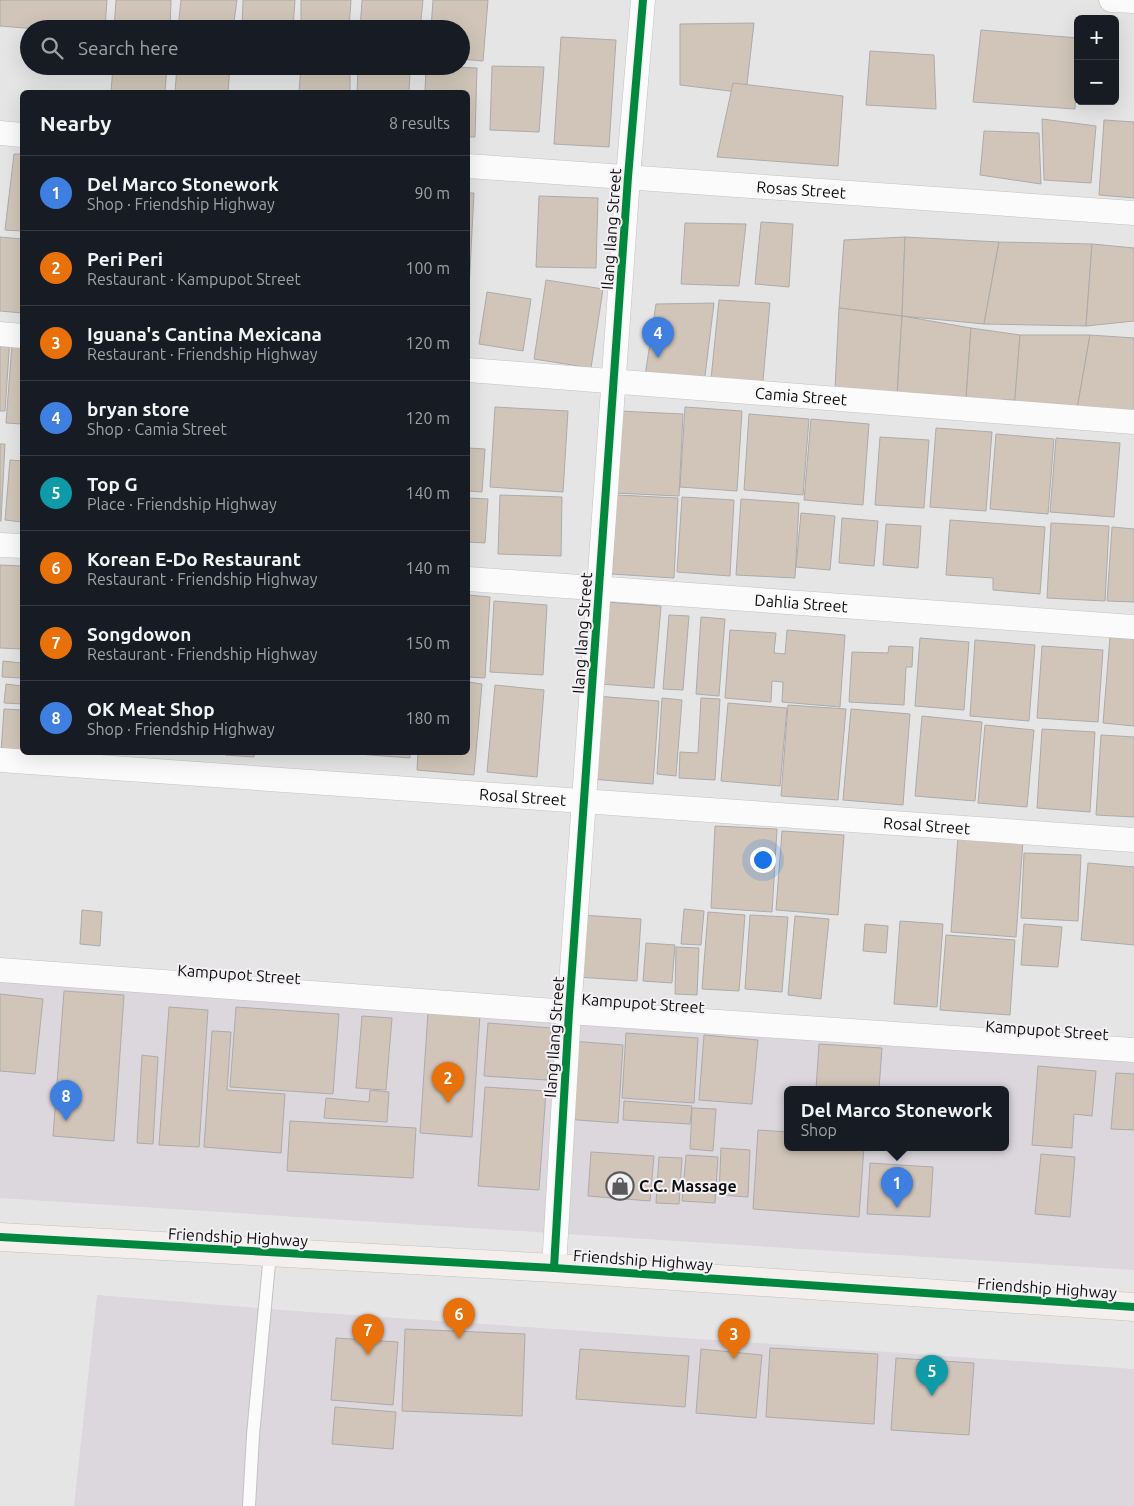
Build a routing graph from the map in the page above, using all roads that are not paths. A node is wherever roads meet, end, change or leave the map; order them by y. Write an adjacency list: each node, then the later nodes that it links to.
1 (643, 0): 7 (street, Ilang Ilang Street)
2 (1112, 0): 3 (street)
3 (1134, 1)
4 (0, 133): 5 (street)
5 (20, 135)
6 (470, 166): 7 (street, Rosas Street)
7 (628, 177): 8 (street, Rosas Street); 12 (street, Ilang Ilang Street)
8 (1134, 213)
9 (0, 334): 10 (street)
10 (20, 336)
11 (470, 370): 12 (street, Camia Street)
12 (614, 381): 13 (street, Camia Street); 17 (street, Ilang Ilang Street)
13 (1134, 422)
14 (0, 544): 15 (street)
15 (20, 546)
16 (470, 579): 17 (street, Dahlia Street)
17 (599, 588): 18 (street, Dahlia Street); 20 (street, Ilang Ilang Street)
18 (1134, 627)
19 (0, 760): 20 (street, Rosal Street)
20 (584, 802): 21 (street, Rosal Street); 23 (street, Ilang Ilang Street)
21 (1134, 840)
22 (0, 970): 23 (street, Kampupot Street)
23 (569, 1012): 24 (street, Kampupot Street); 27 (street, Ilang Ilang Street)
24 (1134, 1050)
25 (0, 1237): 26 (main road, Friendship Highway)
26 (270, 1253): 27 (main road, Friendship Highway); 29 (lane)
27 (554, 1268): 28 (main road, Friendship Highway)
28 (1134, 1307)
29 (249, 1506)

